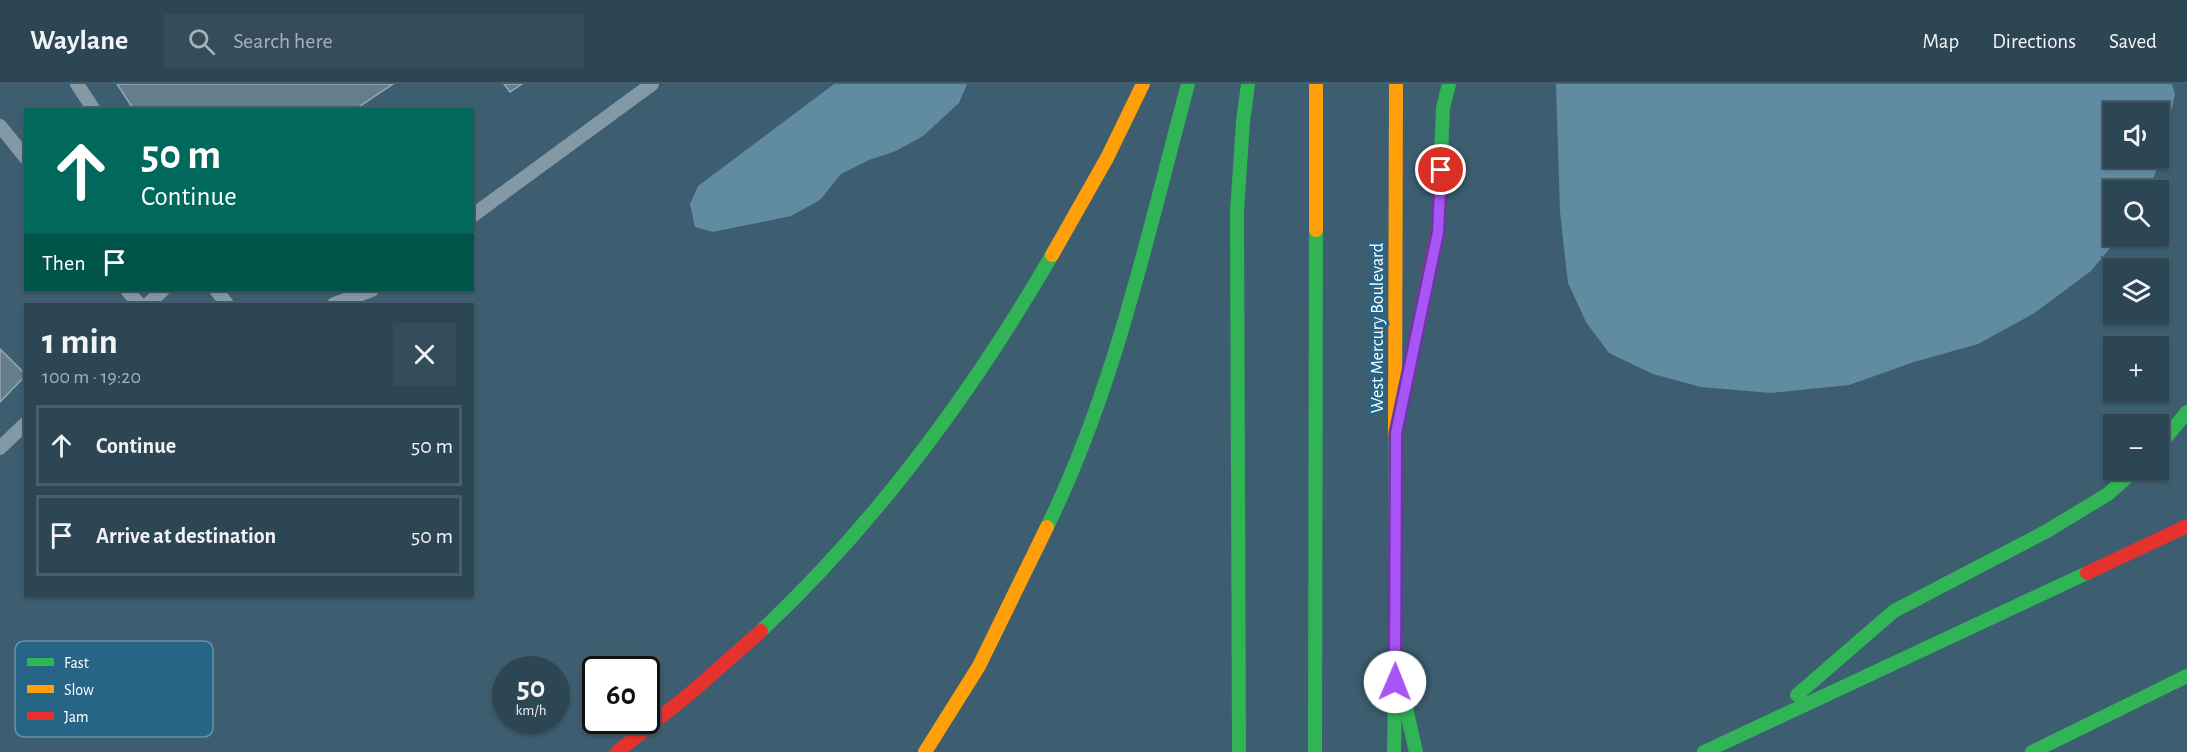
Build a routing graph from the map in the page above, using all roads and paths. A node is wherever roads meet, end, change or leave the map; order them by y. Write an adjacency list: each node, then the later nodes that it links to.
1 (77, 84): 9 (lane)
2 (652, 84): 12 (lane)
3 (1143, 84): 29 (main road)
4 (1188, 84): 30 (main road)
5 (1248, 84): 31 (main road)
6 (1316, 84): 32 (main road)
7 (1396, 84): 21 (main road, West Mercury Boulevard)
8 (1449, 84): 21 (main road)
9 (93, 108)
10 (0, 126): 11 (lane)
11 (24, 156)
12 (474, 215)
13 (128, 291): 16 (lane)
14 (162, 291): 17 (lane)
15 (369, 291): 18 (lane)
16 (138, 303)
17 (149, 303)
18 (337, 303)
19 (2187, 412): 22 (main road)
20 (24, 425): 23 (lane)
21 (1396, 433): 26 (main road, West Mercury Boulevard)
22 (2169, 434)
23 (0, 448)
24 (2124, 480): 28 (main road)
25 (2187, 526): 28 (main road)
26 (1395, 658): 33 (main road, West Mercury Boulevard); 34 (main road)
27 (2187, 676): 36 (main road)
28 (1766, 722): 35 (main road)
29 (617, 752)
30 (925, 752)
31 (1239, 752)
32 (1314, 752)
33 (1394, 752)
34 (1416, 752)
35 (1704, 752)
36 (2032, 752)

